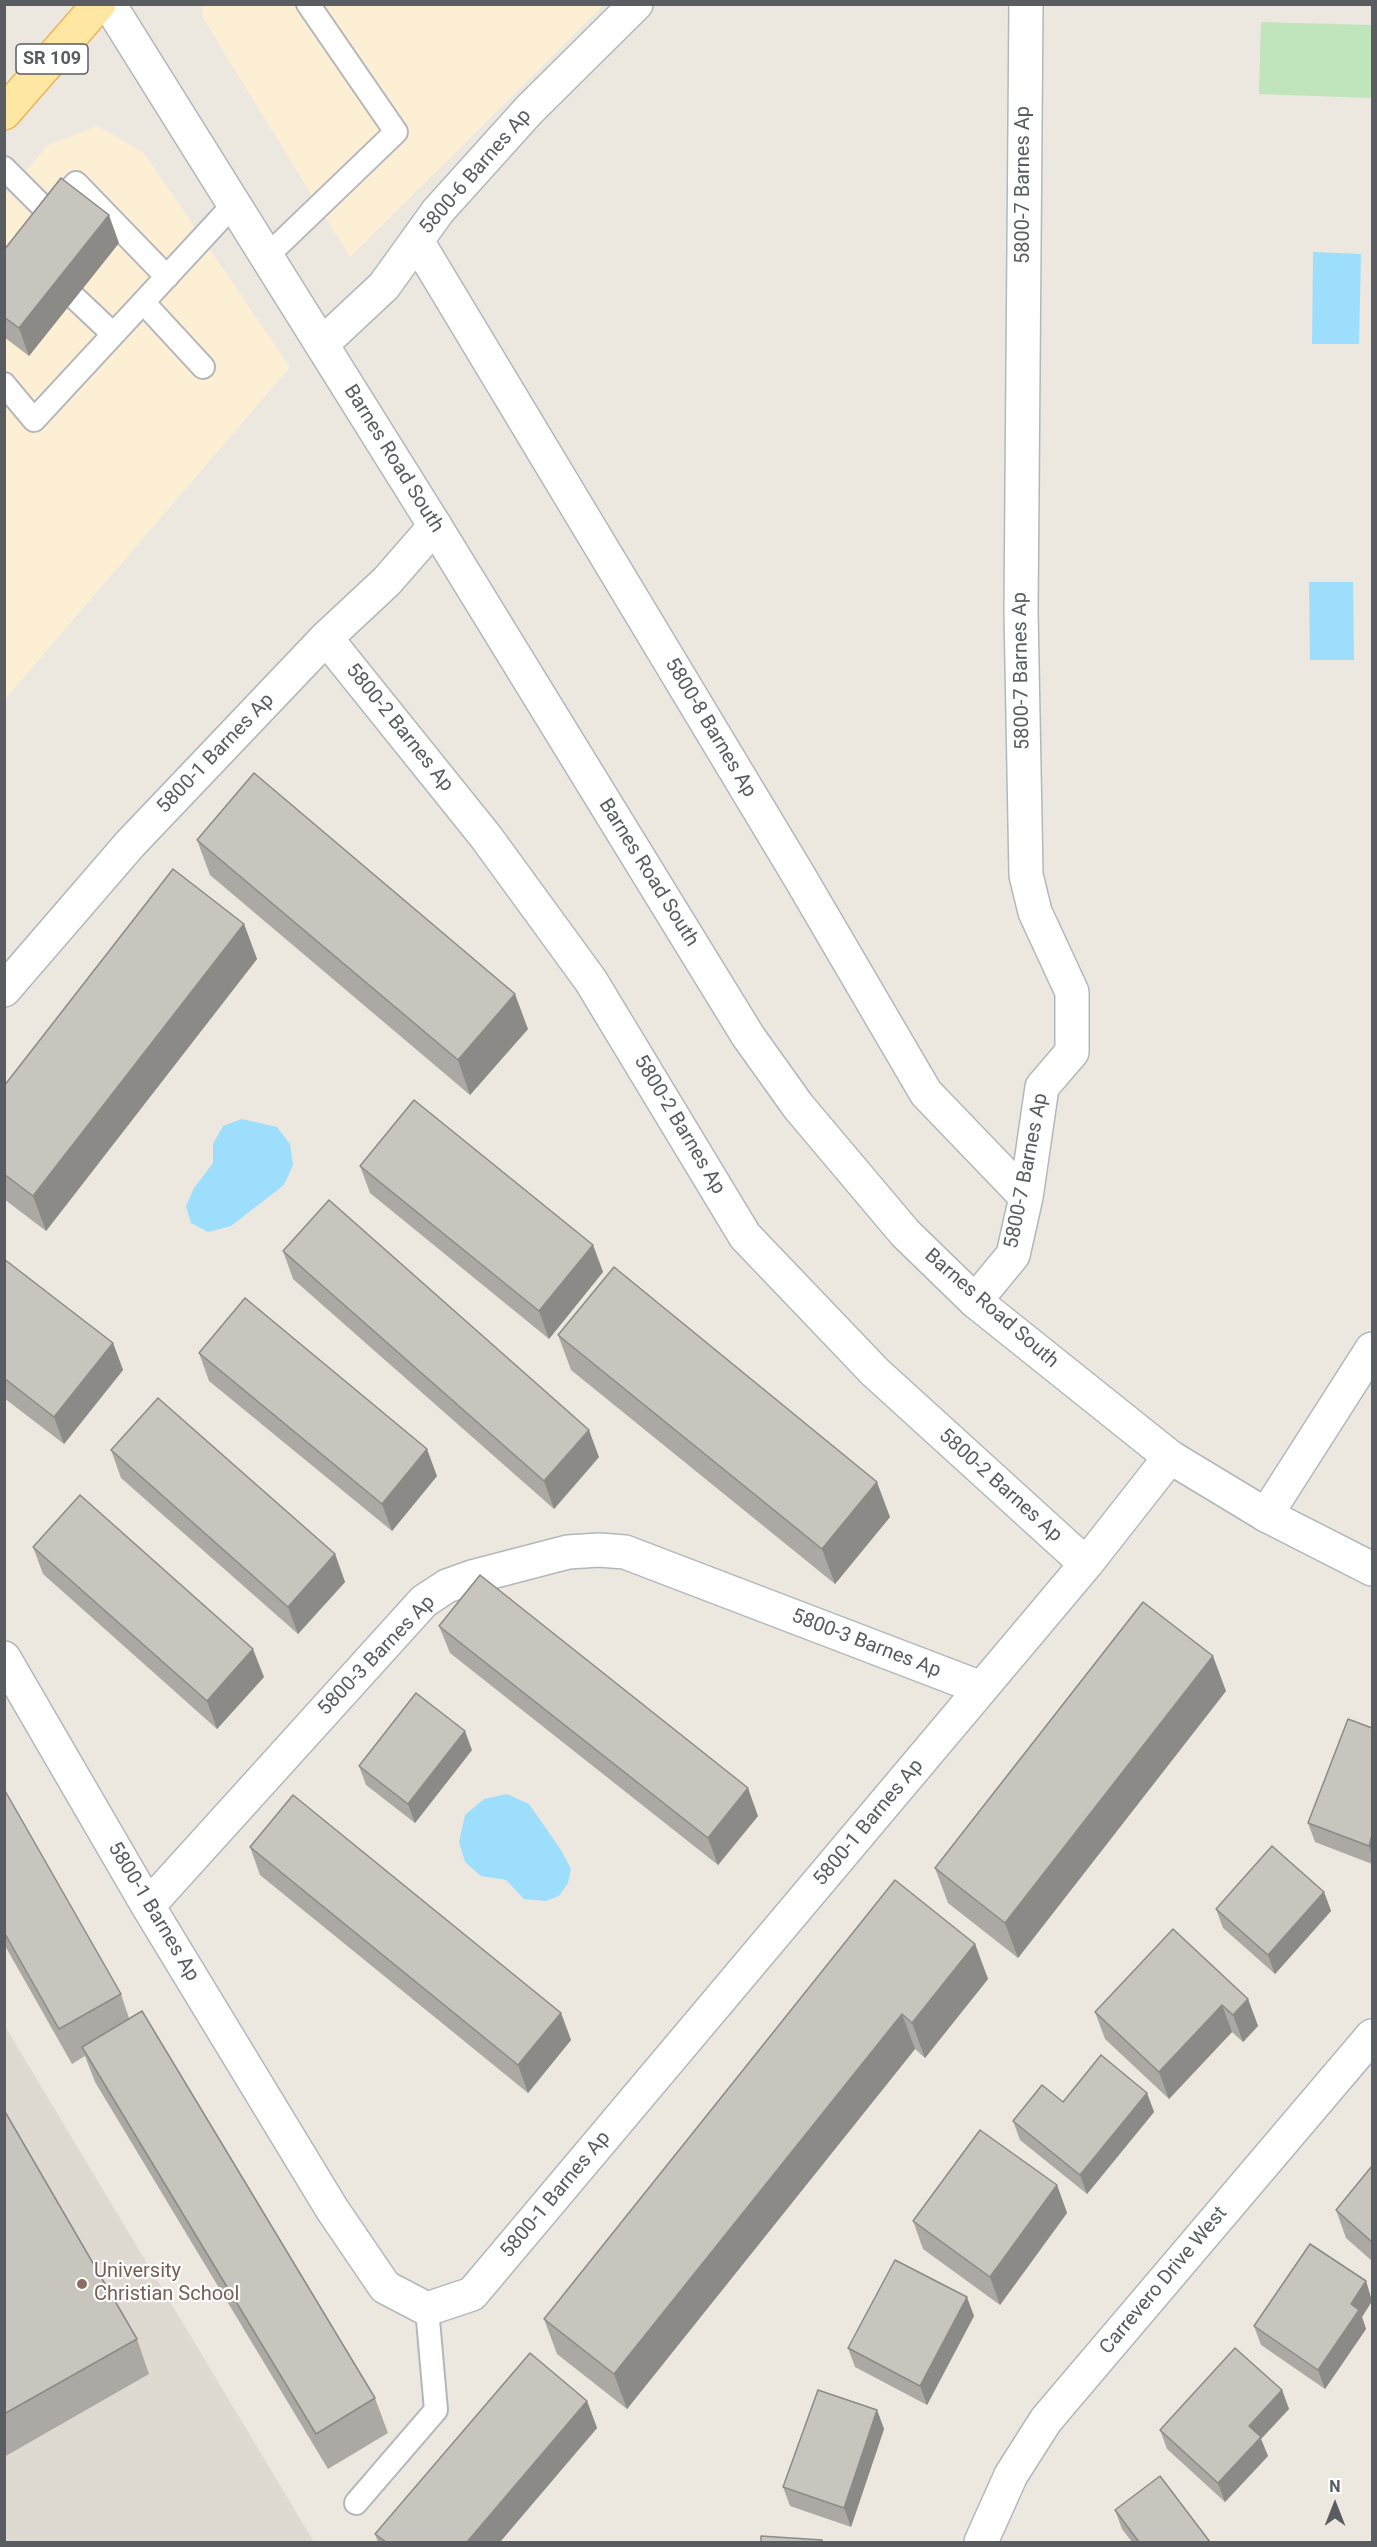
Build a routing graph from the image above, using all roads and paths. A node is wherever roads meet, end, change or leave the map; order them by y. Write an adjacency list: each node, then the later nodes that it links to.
1 (99, 4): 6 (main road, SR 109)
2 (109, 4): 8 (street, Barnes Road South)
3 (308, 4): 10 (lane)
4 (636, 4): 9 (street, 5800-6 Barnes Ap)
5 (1026, 4): 21 (street, 5800-7 Barnes Ap)
6 (4, 113)
7 (4, 168): 11 (lane)
8 (234, 204): 10 (street, Barnes Road South); 11 (lane)
9 (417, 241): 15 (street, 5800-6 Barnes Ap); 21 (street, 5800-8 Barnes Ap)
10 (267, 256): 15 (street, Barnes Road South)
11 (167, 277): 13 (lane)
12 (75, 298): 14 (lane)
13 (143, 302): 14 (lane); 16 (lane)
14 (113, 334): 17 (lane)
15 (322, 344): 18 (street, Barnes Road South)
16 (203, 367)
17 (4, 384)
18 (435, 526): 19 (street, 5800-1 Barnes Ap); 22 (street, Barnes Road South)
19 (326, 638): 20 (street, 5800-1 Barnes Ap); 26 (street, 5800-2 Barnes Ap)
20 (4, 990)
21 (1026, 1197): 22 (street, 5800-7 Barnes Ap)
22 (975, 1301): 24 (street, Barnes Road South)
23 (1372, 1349): 25 (street)
24 (1170, 1457): 25 (street, Barnes Road South); 26 (street, 5800-1 Barnes Ap)
25 (1266, 1515): 27 (street, Barnes Road South)
26 (1086, 1564): 29 (street, 5800-1 Barnes Ap)
27 (1372, 1569)
28 (4, 1658): 30 (street, 5800-1 Barnes Ap)
29 (981, 1688): 30 (street, 5800-3 Barnes Ap); 32 (street, 5800-1 Barnes Ap)
30 (148, 1906): 32 (street, 5800-1 Barnes Ap)
31 (1372, 2036): 34 (street, Carrevero Drive West)
32 (427, 2309): 33 (lane)
33 (356, 2503)
34 (981, 2542)

